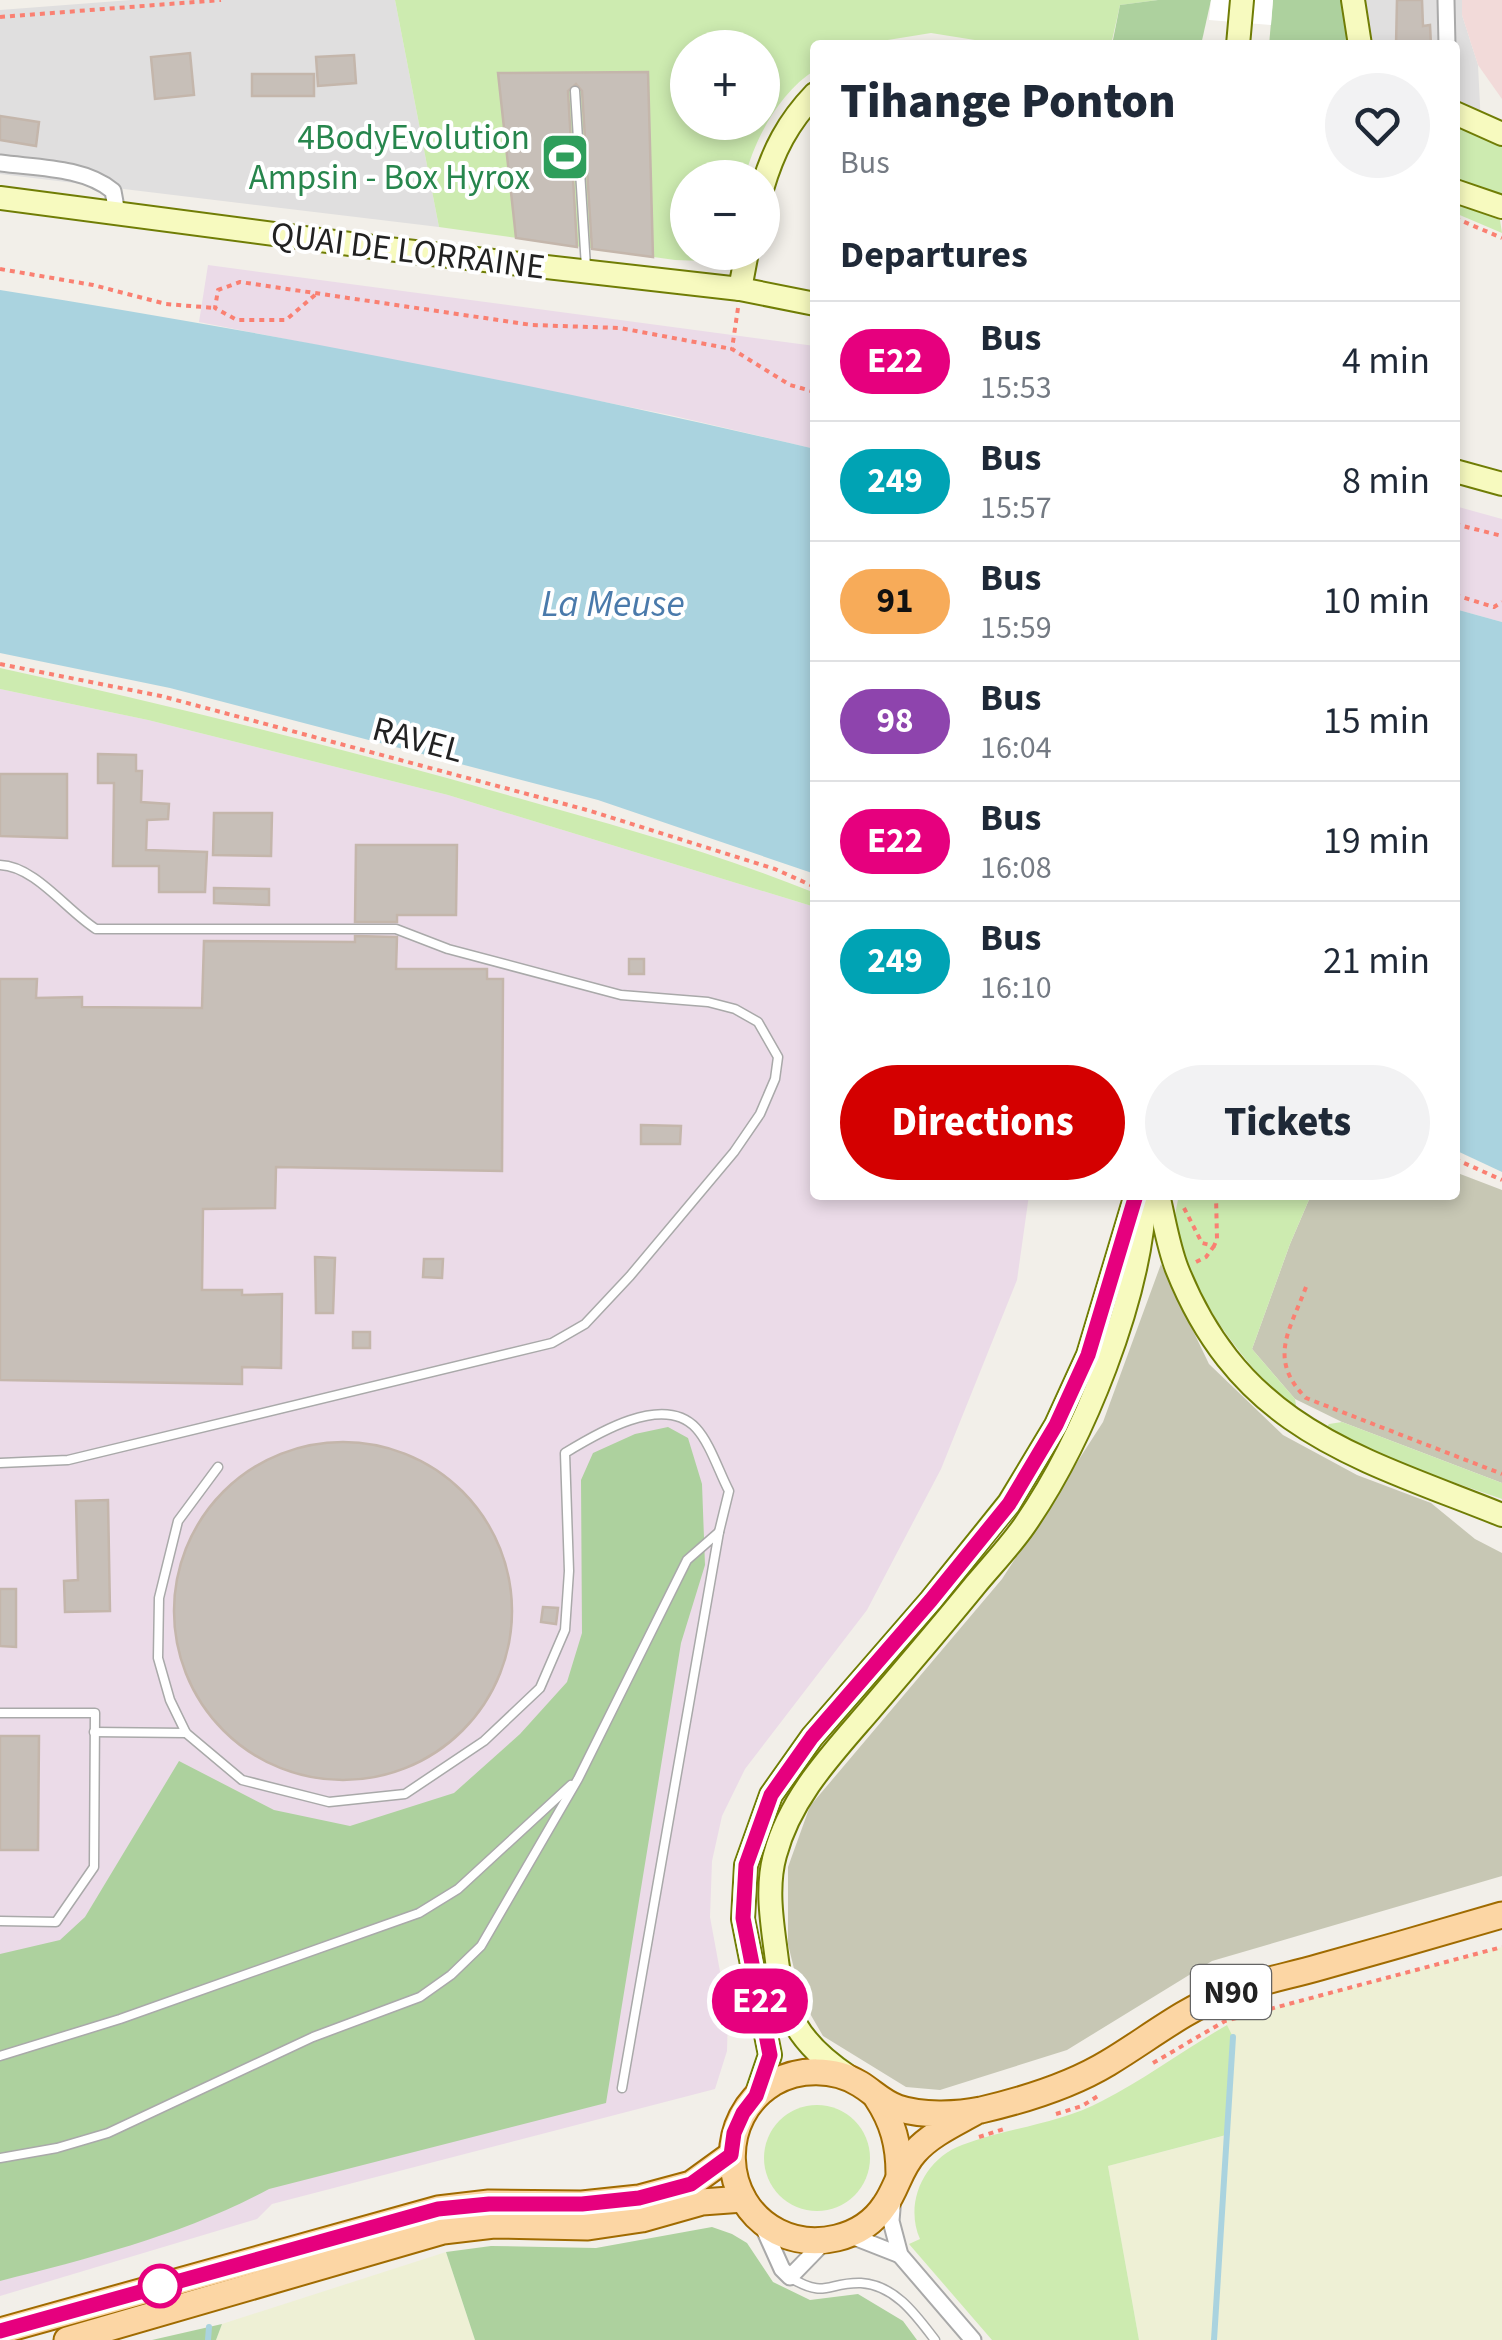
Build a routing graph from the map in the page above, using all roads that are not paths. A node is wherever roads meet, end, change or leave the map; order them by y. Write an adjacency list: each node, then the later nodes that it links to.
1 (1242, 0): 4 (main road)
2 (1353, 0): 5 (main road)
3 (1446, 0): 6 (street)
4 (1236, 40)
5 (1359, 40)
6 (1447, 40)
7 (575, 91): 18 (lane)
8 (810, 99): 11 (main road)
9 (1460, 115): 10 (main road)
10 (1502, 134)
11 (771, 160)
12 (0, 163): 16 (street)
13 (1460, 193): 15 (main road)
14 (0, 198): 16 (main road, QUAI DE LORRAINE)
15 (1502, 207)
16 (117, 213): 18 (main road, QUAI DE LORRAINE)
17 (744, 270): 19 (main road)
18 (586, 271): 19 (main road, QUAI DE LORRAINE)
19 (740, 289): 20 (main road, QUAI DE LORRAINE)
20 (810, 303)
21 (1460, 472): 22 (main road)
22 (1502, 484)
23 (0, 865): 27 (lane)
24 (1134, 1200): 40 (main road)
25 (1145, 1200): 39 (main road)
26 (1159, 1200): 29 (main road)
27 (0, 1463)
28 (218, 1467): 33 (lane)
29 (1502, 1515)
30 (719, 1532): 33 (lane); 34 (lane); 38 (lane)
31 (0, 1712): 32 (lane)
32 (94, 1732): 33 (lane); 36 (lane)
33 (186, 1733)
34 (578, 1779): 37 (lane); 43 (lane)
35 (1502, 1915): 41 (main road, N90)
36 (0, 1921)
37 (0, 2056)
38 (622, 2088)
39 (868, 2090): 40 (main road, N90); 41 (main road, N90); 44 (main road)
40 (756, 2096): 42 (main road)
41 (977, 2111): 44 (main road, N90)
42 (731, 2155): 45 (main road); 49 (main road)
43 (0, 2158)
44 (896, 2183): 46 (main road, N90); 47 (street)
45 (750, 2209): 46 (main road); 48 (street); 51 (main road)
46 (837, 2238): 47 (street); 48 (street)
47 (900, 2255): 53 (street)
48 (790, 2277): 52 (lane)
49 (82, 2309): 50 (main road); 51 (main road)
50 (0, 2332)
51 (65, 2340)
52 (935, 2340)
53 (973, 2340)

